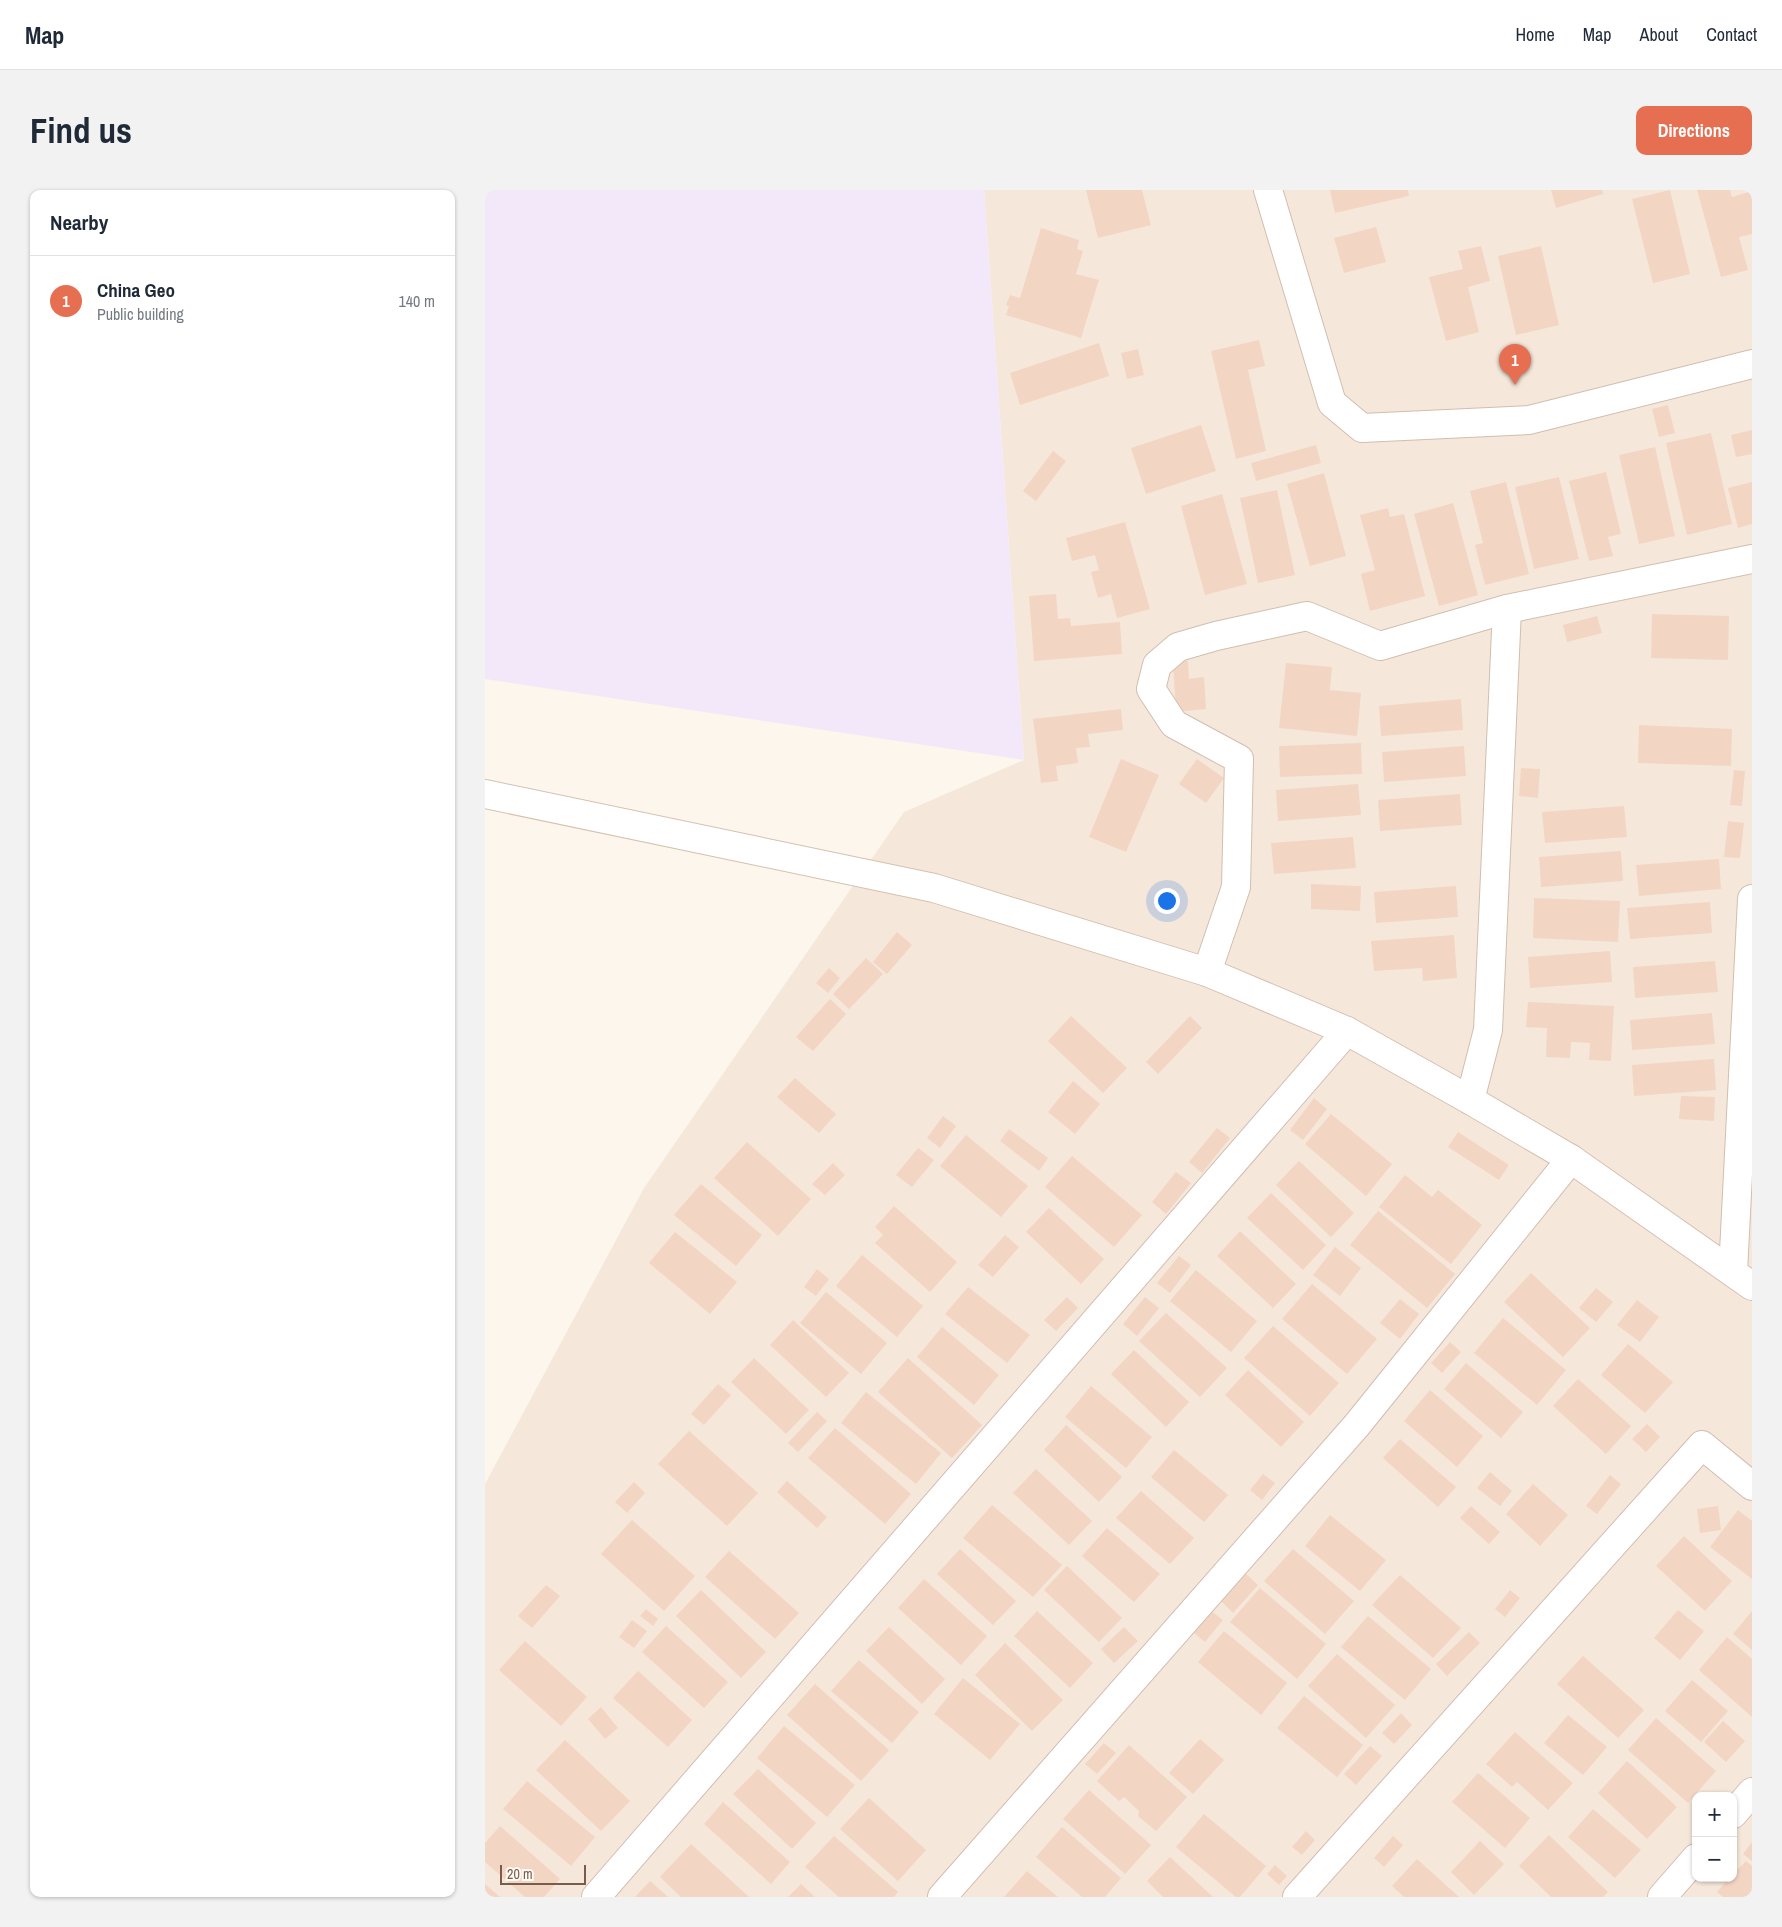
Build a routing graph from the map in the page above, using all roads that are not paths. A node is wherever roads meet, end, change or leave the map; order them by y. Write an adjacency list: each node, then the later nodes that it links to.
1 (1268, 190): 2 (street)
2 (1752, 364)
3 (1752, 559): 4 (street)
4 (1507, 609): 7 (street); 9 (street)
5 (485, 794): 7 (street)
6 (1752, 899): 11 (street)
7 (1207, 972): 8 (street)
8 (1347, 1031): 9 (street); 16 (street)
9 (1470, 1100): 10 (street)
10 (1571, 1159): 11 (street); 17 (street)
11 (1742, 1279)
12 (1752, 1486): 18 (street)
13 (1752, 1792): 14 (street)
14 (1737, 1809)
15 (1692, 1863): 19 (street)
16 (596, 1897)
17 (941, 1897)
18 (1297, 1897)
19 (1662, 1897)

